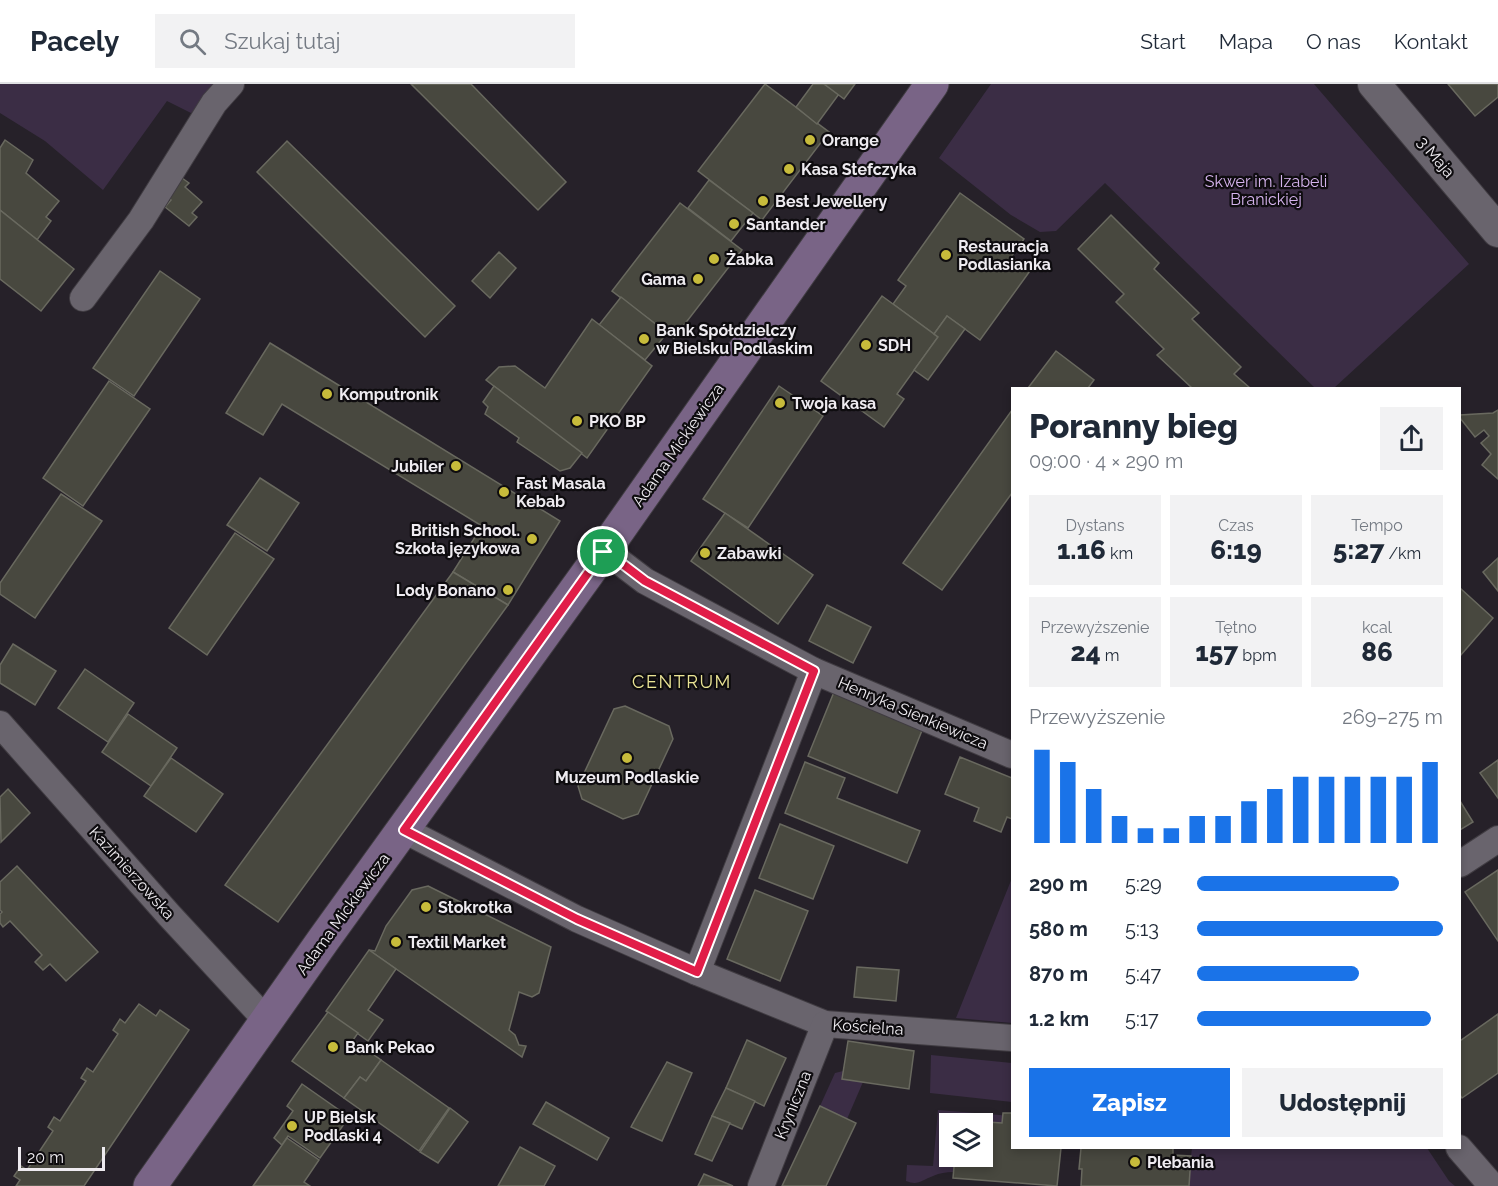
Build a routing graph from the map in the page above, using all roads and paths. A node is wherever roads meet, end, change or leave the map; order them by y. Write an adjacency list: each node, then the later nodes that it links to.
1 (231, 84): 5 (street)
2 (932, 84): 6 (main road, Adama Mickiewicza)
3 (1374, 84): 4 (street, 3 Maja)
4 (1498, 231)
5 (83, 298)
6 (603, 552): 7 (street, Henryka Sienkiewicza); 10 (main road, Adama Mickiewicza)
7 (814, 671): 9 (street, Henryka Sienkiewicza); 13 (street)
8 (0, 724): 14 (street, Kazimierzowska)
9 (1011, 755)
10 (404, 830): 13 (street, Kościelna); 14 (main road, Adama Mickiewicza)
11 (1498, 839): 12 (street)
12 (1461, 863)
13 (697, 972): 15 (street, Kościelna)
14 (267, 1021): 18 (main road, Adama Mickiewicza)
15 (825, 1024): 16 (street, Kościelna); 19 (street, Kryniczna)
16 (1011, 1038)
17 (1460, 1149): 20 (street)
18 (150, 1186)
19 (761, 1186)
20 (1492, 1186)

